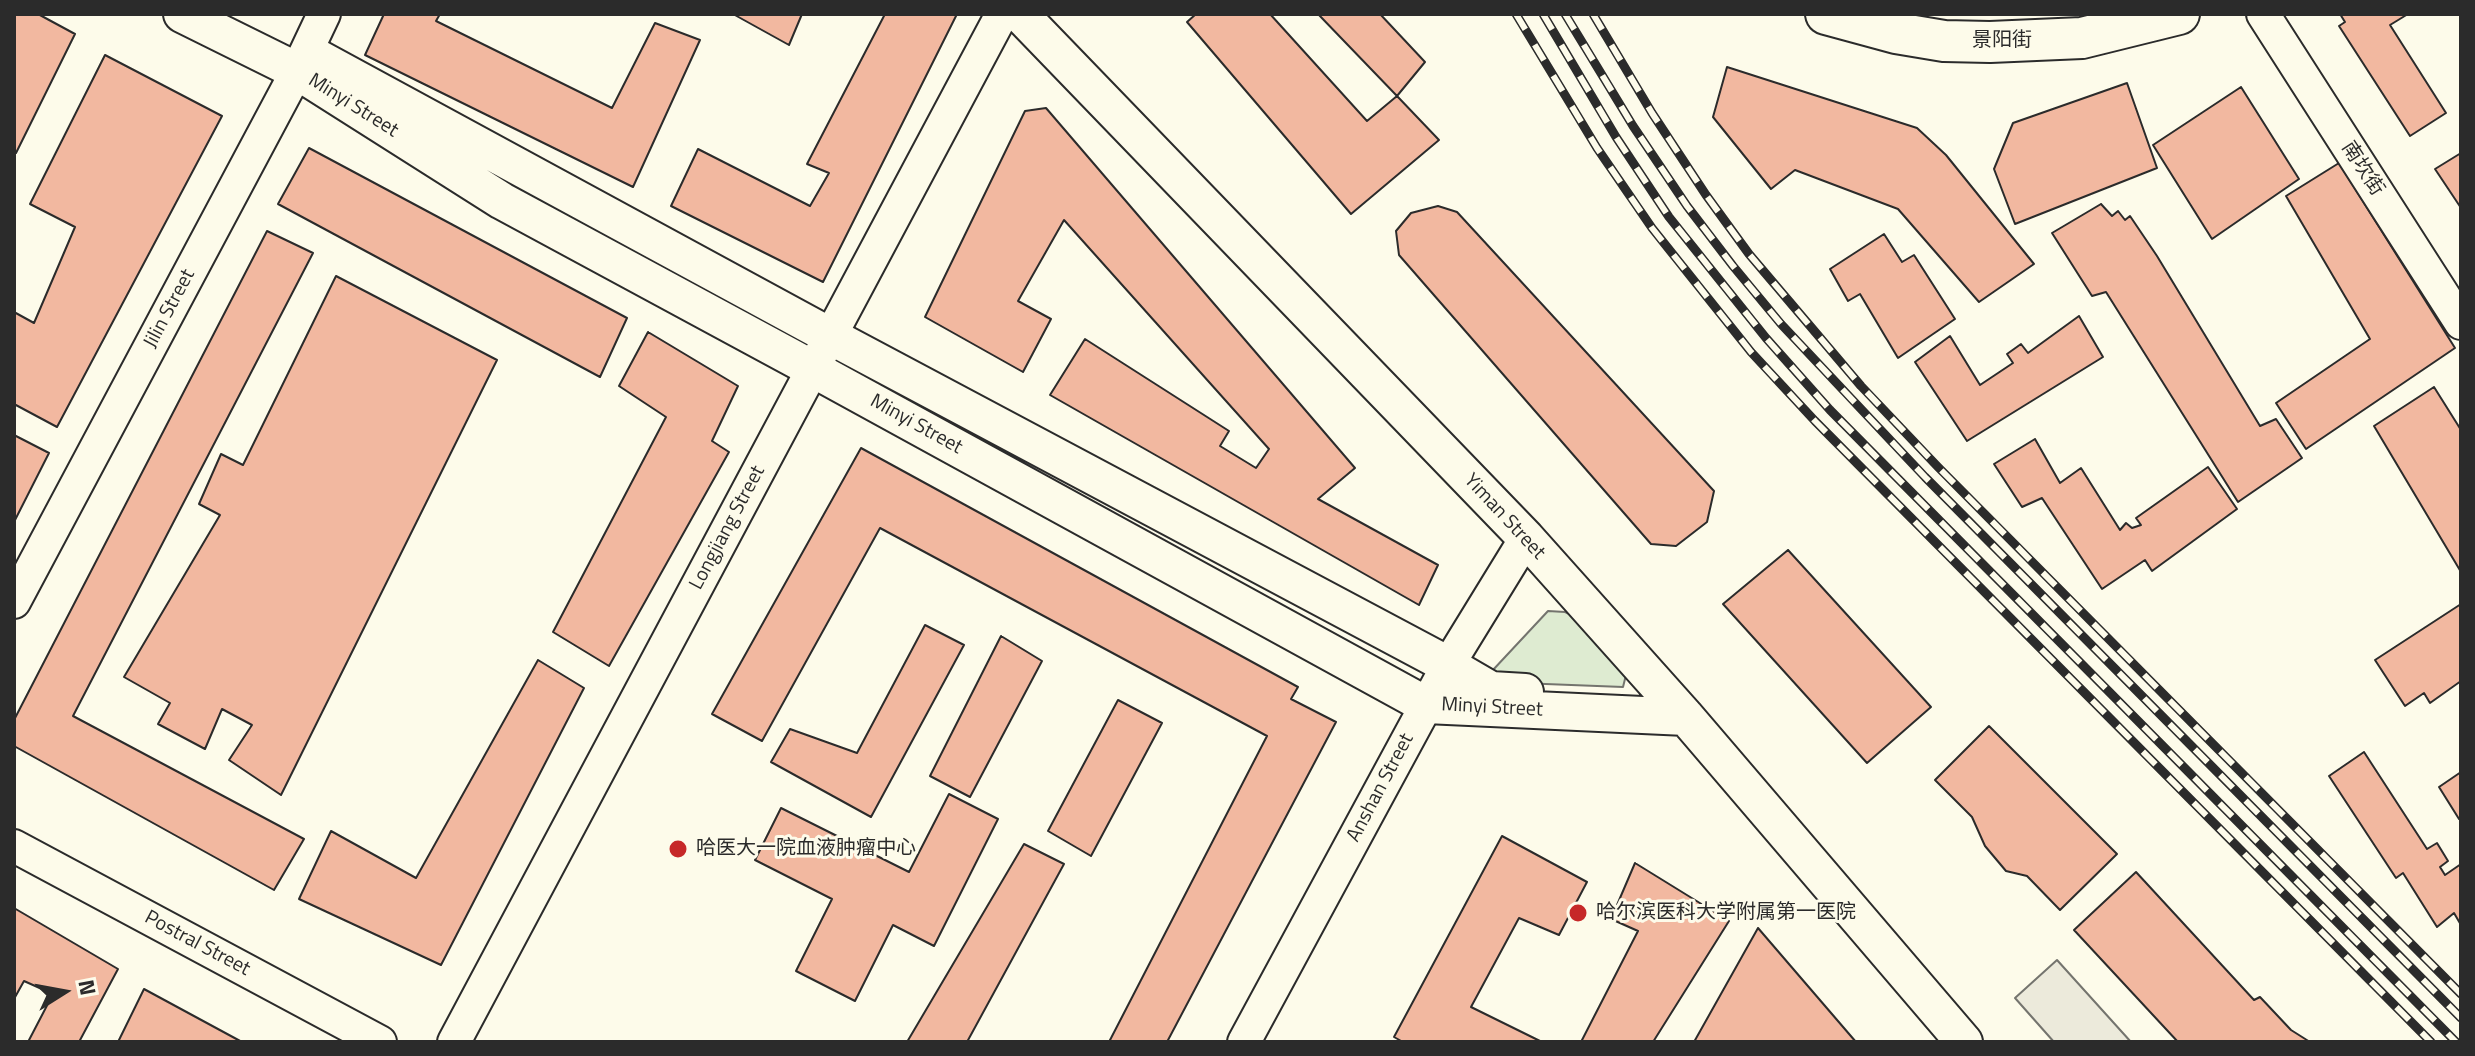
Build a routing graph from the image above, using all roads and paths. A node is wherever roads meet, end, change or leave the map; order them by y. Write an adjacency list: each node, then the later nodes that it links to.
1 (182, 14): 9 (main road, Minyi Street)
2 (237, 14): 9 (main road, Minyi Street)
3 (324, 14): 9 (street, Jilin Street)
4 (1002, 14): 11 (street, Longjiang Street)
5 (1020, 14): 13 (main road, Yiman Street)
6 (1826, 14): 7 (main road, 景阳街)
7 (2179, 14)
8 (2263, 14): 10 (street, 南坎街)
9 (301, 61): 11 (main road, Minyi Street); 12 (main road, Minyi Street); 14 (street, Jilin Street)
10 (2461, 323)
11 (830, 336): 12 (street, Longjiang Street); 15 (main road, Minyi Street)
12 (813, 369): 16 (main road, Minyi Street); 20 (street, Longjiang Street)
13 (1526, 538): 15 (street, Anshan Street); 17 (main road, Yiman Street)
14 (14, 602)
15 (1448, 665): 16 (street, Anshan Street); 17 (main road, Minyi Street)
16 (1426, 705): 17 (main road, Minyi Street); 21 (street, Anshan Street)
17 (1678, 708): 22 (main road, Yiman Street)
18 (14, 846): 19 (street, Postral Street)
19 (380, 1042)
20 (454, 1042)
21 (1244, 1042)
22 (1964, 1042)

